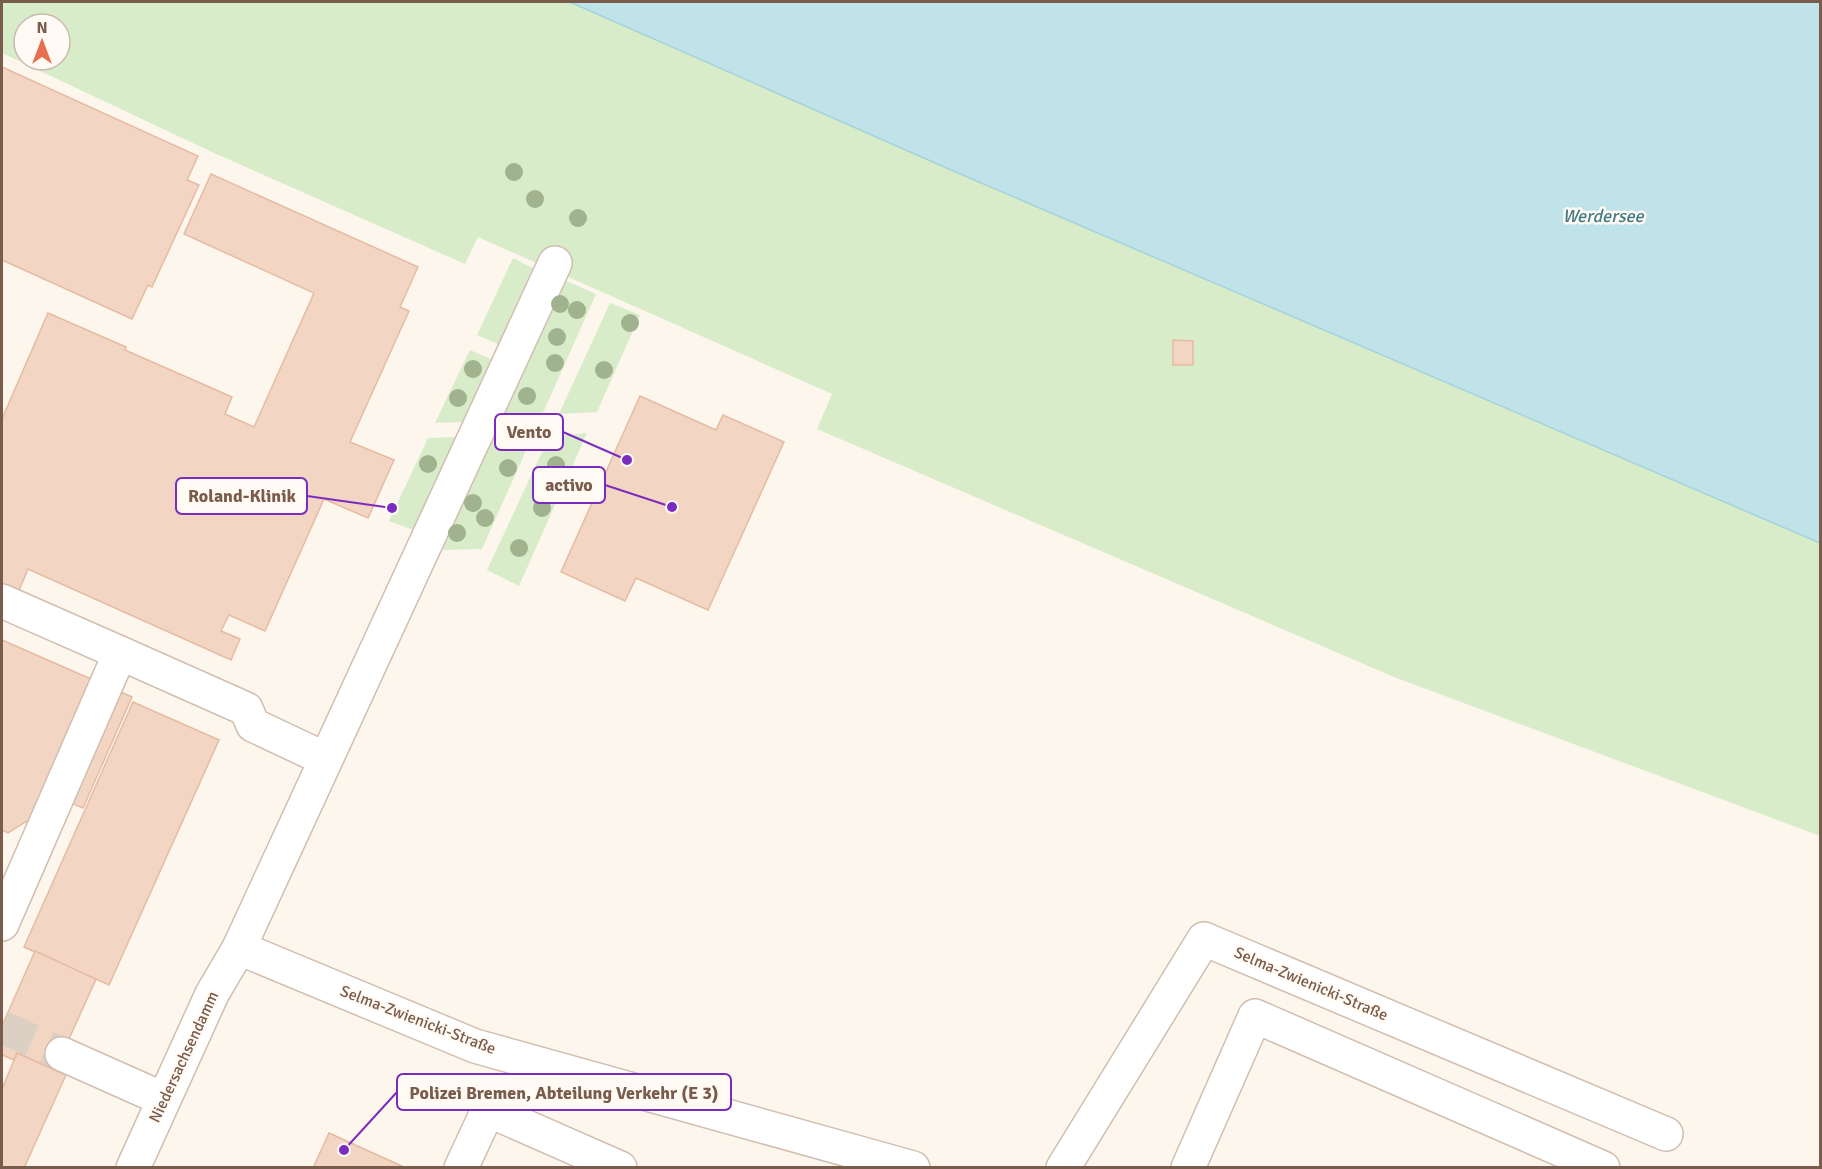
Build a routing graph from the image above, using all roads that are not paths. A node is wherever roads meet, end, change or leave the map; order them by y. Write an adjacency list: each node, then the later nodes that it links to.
1 (555, 263): 4 (street, Niedersachsendamm)
2 (2, 601): 3 (street)
3 (120, 653): 4 (street); 5 (street)
4 (326, 759): 7 (street, Niedersachsendamm)
5 (13, 868): 6 (street)
6 (2, 924)
7 (239, 948): 9 (street, Niedersachsendamm); 14 (street, Selma-Zwienicki-Straße)
8 (62, 1054): 9 (street)
9 (164, 1100): 11 (street, Niedersachsendamm)
10 (1666, 1134): 15 (street, Selma-Zwienicki-Straße)
11 (133, 1167)
12 (462, 1167): 13 (street)
13 (620, 1167)
14 (913, 1167)
15 (1063, 1167)
16 (1188, 1167): 17 (street)
17 (1603, 1167)

